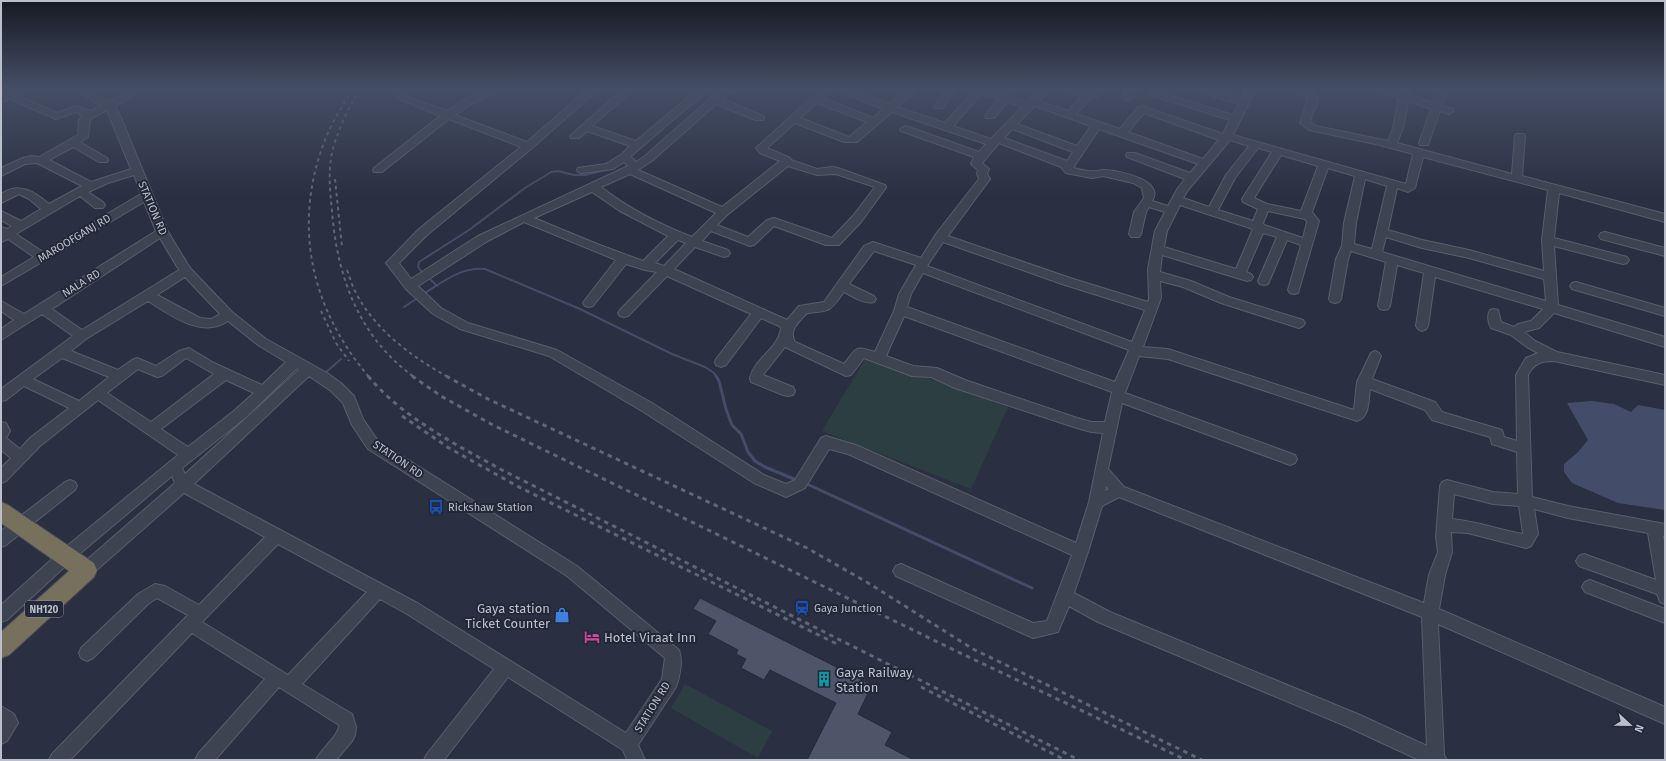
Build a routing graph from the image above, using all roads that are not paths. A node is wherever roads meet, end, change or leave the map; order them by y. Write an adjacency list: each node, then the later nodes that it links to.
1 (1097, 124): 37 (street)
2 (84, 125): 31 (street)
3 (118, 125): 51 (street, STATION RD)
4 (437, 125): 49 (street)
5 (473, 125): 35 (street)
6 (553, 125): 35 (street)
7 (588, 125): 23 (street)
8 (661, 125): 33 (street)
9 (688, 125): 48 (street)
10 (787, 125): 44 (street)
11 (808, 125): 12 (street)
12 (872, 125)
13 (940, 125): 24 (street)
14 (950, 125): 24 (street)
15 (1010, 125): 30 (street); 37 (street)
16 (1098, 125): 26 (street)
17 (1129, 125): 26 (street)
18 (1188, 125): 29 (street)
19 (1233, 125): 29 (street)
20 (1307, 125): 34 (street)
21 (1399, 125): 34 (street)
22 (1431, 125): 36 (street)
23 (585, 127): 27 (street); 33 (street)
24 (948, 127): 30 (street)
25 (904, 129): 41 (street)
26 (1122, 133): 45 (street)
27 (575, 136)
28 (1520, 136): 55 (street)
29 (1227, 137): 32 (street); 45 (street)
30 (995, 141): 41 (street); 47 (street)
31 (74, 143): 42 (street); 43 (street)
32 (1256, 144): 38 (street); 68 (street)
33 (637, 145): 40 (street)
34 (1391, 145): 36 (street)
35 (528, 146): 106 (street)
36 (1421, 148): 55 (street); 56 (street)
37 (1078, 150): 47 (street)
38 (1278, 150): 46 (street); 66 (street)
39 (1131, 155): 54 (street)
40 (626, 156): 48 (street); 50 (street)
41 (980, 156): 84 (street)
42 (103, 160)
43 (43, 161): 52 (street); 57 (street)
44 (786, 162): 69 (street); 75 (street)
45 (1205, 163): 54 (street)
46 (1324, 164): 53 (street); 71 (street)
47 (1066, 165): 63 (street)
48 (633, 168): 58 (street); 69 (street)
49 (378, 170)
50 (582, 170)
51 (137, 171): 57 (street); 61 (street, STATION RD)
52 (1, 173)
53 (1361, 174): 56 (street); 88 (street)
54 (1193, 178): 65 (street)
55 (1517, 178): 59 (street)
56 (1392, 183): 78 (street)
57 (90, 186): 60 (street)
58 (593, 187): 72 (street); 81 (street)
59 (1554, 188): 73 (street); 85 (street)
60 (80, 191): 64 (street); 67 (street)
61 (147, 195): 77 (street, STATION RD); 93 (street, MAROOFGANJ RD)
62 (1, 199): 67 (street)
63 (1146, 203): 65 (street); 80 (street)
64 (99, 205)
65 (1174, 205): 68 (street); 89 (street)
66 (1264, 207): 71 (street); 76 (street)
67 (48, 209): 74 (street)
68 (1212, 211): 76 (street)
69 (723, 212): 75 (street)
70 (1, 215): 74 (street)
71 (1308, 216): 87 (street)
72 (524, 218): 94 (street); 106 (street)
73 (1665, 218)
74 (20, 226): 79 (street)
75 (710, 226): 86 (street)
76 (1260, 227): 82 (street); 89 (street)
77 (162, 232): 100 (street, STATION RD); 116 (street, NALA RD)
78 (1381, 232): 92 (street); 103 (street)
79 (3, 234): 93 (street)
80 (1135, 234)
81 (676, 235): 86 (street); 97 (street)
82 (1283, 235): 87 (street); 104 (street)
83 (1605, 236): 90 (street)
84 (940, 237): 98 (street); 117 (street)
85 (1548, 240): 96 (street); 103 (street)
86 (694, 242): 91 (street); 99 (street)
87 (1307, 243): 109 (street)
88 (1348, 246): 92 (street); 112 (street)
89 (1158, 249): 102 (street)
90 (1665, 252)
91 (724, 253)
92 (1376, 255): 95 (street)
93 (42, 257): 105 (street, MAROOFGANJ RD)
94 (624, 258): 97 (street); 113 (street)
95 (1392, 259): 101 (street); 115 (street)
96 (1623, 260)
97 (645, 266): 99 (street)
98 (922, 266): 107 (street); 120 (street); 133 (street)
99 (665, 270): 119 (street); 122 (street)
100 (186, 271): 110 (street); 124 (street, STATION RD)
101 (1430, 271): 118 (street); 127 (street)
102 (1154, 275): 117 (street); 126 (street)
103 (1551, 277): 118 (street)
104 (1264, 281)
105 (1, 282)
106 (410, 286): 175 (street)
107 (842, 286): 111 (street); 128 (street)
108 (1576, 286): 121 (street)
109 (1294, 290)
110 (148, 295): 124 (street); 131 (street)
111 (870, 299)
112 (1335, 299)
113 (589, 303)
114 (1, 305): 125 (street)
115 (1384, 306)
116 (42, 308): 125 (street, NALA RD); 131 (street)
117 (1152, 308): 133 (street)
118 (1552, 308): 129 (street); 132 (street)
119 (759, 312): 128 (street); 139 (street)
120 (900, 312): 137 (street); 148 (street)
121 (1665, 312)
122 (624, 313)
123 (1494, 313): 129 (street)
124 (228, 315): 138 (street, STATION RD)
125 (23, 320): 130 (street, NALA RD)
126 (1298, 323)
127 (1422, 326)
128 (787, 332): 137 (street); 146 (street)
129 (1517, 333): 136 (street)
130 (1, 335)
131 (82, 336): 134 (street)
132 (1665, 342)
133 (1135, 349): 145 (street); 148 (street)
134 (61, 352): 142 (street); 143 (street)
135 (1376, 356): 145 (street)
136 (1554, 356): 144 (street); 157 (street)
137 (878, 358): 153 (street)
138 (295, 362): 140 (street, STATION RD); 147 (street)
139 (721, 362)
140 (308, 370): 164 (street); 195 (street, STATION RD)
141 (224, 374): 142 (street); 147 (street); 154 (street)
142 (119, 376): 149 (street)
143 (23, 380): 150 (street); 151 (street)
144 (1665, 380)
145 (1364, 382): 157 (street)
146 (788, 391)
147 (264, 392): 158 (street)
148 (1118, 392): 153 (street); 160 (street)
149 (97, 393): 151 (street); 154 (street)
150 (1, 396)
151 (80, 406): 159 (street)
152 (1, 427): 155 (street)
153 (1110, 428): 162 (street)
154 (151, 429): 158 (street)
155 (1, 435)
156 (1, 442): 159 (street)
157 (1524, 449): 167 (street)
158 (188, 454): 161 (street)
159 (20, 457): 163 (street)
160 (1290, 459)
161 (174, 465): 164 (street); 176 (street)
162 (1101, 471): 166 (street); 168 (street)
163 (1, 477)
164 (183, 485): 173 (street); 178 (street)
165 (70, 486): 170 (street)
166 (1119, 490): 168 (street); 184 (street)
167 (1525, 501): 171 (street); 171 (street); 172 (street)
168 (1096, 502): 175 (street)
169 (1, 511): 170 (highway)
170 (21, 524): 174 (street); 176 (highway)
171 (1444, 525): 184 (street)
172 (1659, 529): 182 (street)
173 (276, 536): 181 (street); 187 (street)
174 (1, 540)
175 (1081, 552): 183 (street)
176 (66, 556): 178 (highway); 185 (street)
177 (1584, 560): 182 (street)
178 (86, 570): 188 (highway, NH120)
179 (901, 571): 183 (street)
180 (1590, 587): 186 (street)
181 (378, 591): 190 (street); 191 (street)
182 (1665, 592)
183 (1066, 597): 196 (street)
184 (1430, 613): 193 (street); 196 (street)
185 (1, 615)
186 (1665, 616)
187 (196, 619): 189 (street); 191 (street); 197 (street)
188 (1, 647)
189 (87, 654)
190 (506, 667): 195 (street); 200 (street)
191 (283, 681): 198 (street); 199 (street)
192 (1, 714): 194 (street)
193 (1665, 716)
194 (1, 735)
195 (629, 744): 201 (street, STATION RD)
196 (1437, 759)
197 (58, 760)
198 (204, 760)
199 (325, 760)
200 (433, 760)
201 (636, 760)

